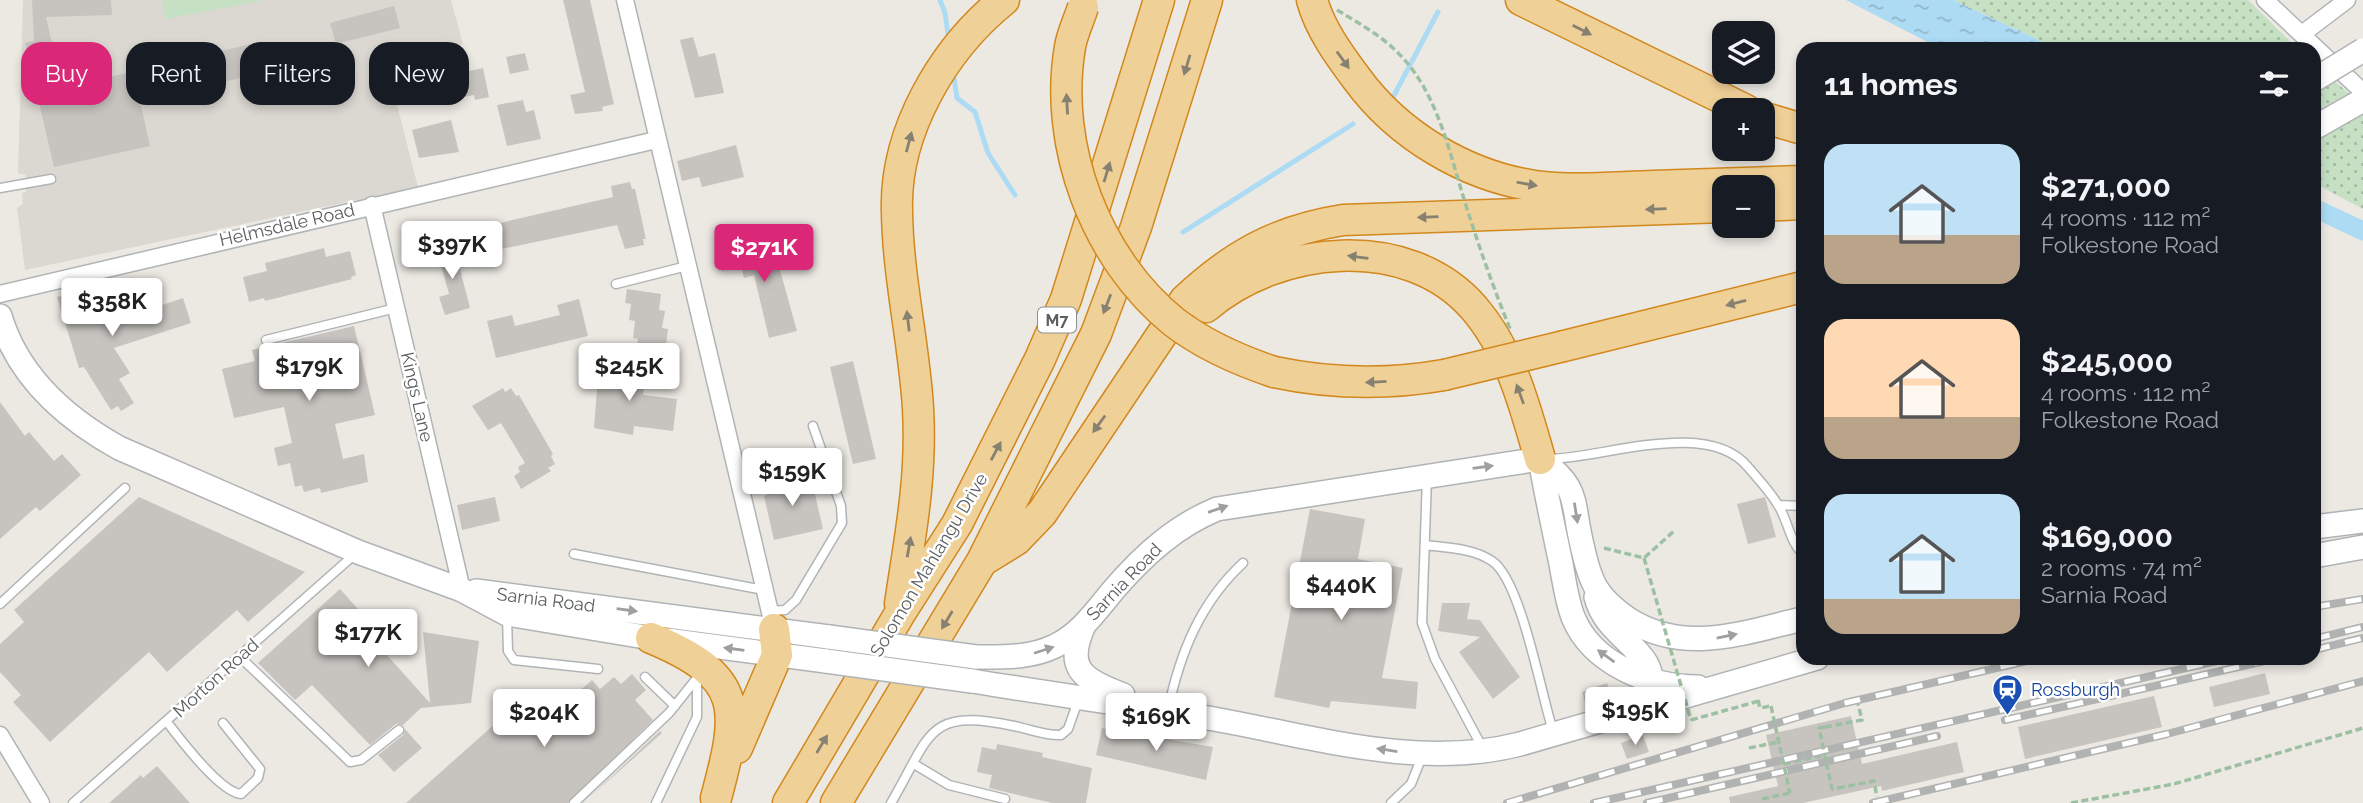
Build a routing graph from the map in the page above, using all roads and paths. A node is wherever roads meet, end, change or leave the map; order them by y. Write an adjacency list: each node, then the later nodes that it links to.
1 (625, 0): 21 (street)
2 (1004, 0): 62 (highway, one-way to 2)
3 (1158, 0): 62 (highway, Solomon Mahlangu Drive / M7, one-way to 3)
4 (1207, 0): 55 (highway, M7, one-way to 55)
5 (1521, 0): 16 (highway, one-way to 16)
6 (2265, 0): 10 (street)
7 (2347, 0): 10 (street)
8 (1084, 3): 31 (highway, one-way to 8, bridge)
9 (1325, 5): 23 (highway, one-way to 23); 35 (path, bridge)
10 (2302, 34): 11 (street)
11 (2310, 42)
12 (2363, 50): 14 (main road, bridge)
13 (2321, 52): 15 (street)
14 (2321, 76)
15 (2363, 92)
16 (1721, 98)
17 (2363, 100): 19 (main road)
18 (1775, 121): 20 (highway)
19 (2321, 124)
20 (1796, 127)
21 (656, 140): 26 (street, Helmsdale Road); 29 (street)
22 (51, 179): 24 (lane)
23 (1796, 181)
24 (0, 188)
25 (1796, 204): 27 (highway)
26 (372, 205): 32 (street, Helmsdale Road); 33 (street, Kings Lane)
27 (1775, 205)
28 (1712, 207): 37 (highway, one-way to 37)
29 (687, 266): 30 (lane); 59 (street)
30 (616, 284)
31 (1796, 288)
32 (0, 294)
33 (396, 308): 36 (lane); 58 (street, Kings Lane)
34 (1, 325): 51 (main road, Sarnia Road)
35 (1511, 331)
36 (267, 340)
37 (1140, 370): 39 (highway, one-way to 37); 55 (highway, one-way to 55)
38 (813, 426): 65 (lane)
39 (1540, 459): 40 (main road, Sarnia Road, one-way to 39); 42 (lane); 47 (main road, one-way to 47); 72 (main road, one-way to 39)
40 (1427, 474): 49 (lane); 64 (main road, Sarnia Road, one-way to 40)
41 (125, 488): 60 (lane)
42 (1779, 505): 43 (lane); 48 (lane)
43 (1796, 506)
44 (2363, 521): 45 (main road)
45 (2321, 526)
46 (1675, 531): 54 (path)
47 (1580, 540): 54 (path); 57 (main road)
48 (1796, 543)
49 (1424, 545): 86 (lane); 89 (lane)
50 (2363, 547): 53 (main road)
51 (358, 552): 58 (main road, Sarnia Road); 67 (lane, Morton Road)
52 (574, 554): 59 (lane)
53 (2321, 555)
54 (1644, 558): 75 (path, bridge)
55 (982, 561): 104 (highway, M7, one-way to 104)
56 (1243, 563): 80 (lane)
57 (1593, 586): 63 (main road, one-way to 63); 72 (main road)
58 (462, 590): 61 (main road, Sarnia Road); 65 (main road, Sarnia Road, one-way to 65)
59 (765, 590): 65 (street)
60 (0, 604)
61 (508, 614): 66 (main road, Sarnia Road); 69 (lane)
62 (899, 615): 103 (highway, Solomon Mahlangu Drive / M7, one-way to 62)
63 (1796, 620)
64 (1086, 622): 65 (main road, Sarnia Road, one-way to 64, bridge); 80 (main road)
65 (774, 632): 66 (main road, Sarnia Road, one-way to 66); 74 (main road, Sarnia Road, bridge); 98 (highway)
66 (651, 638): 70 (highway)
67 (239, 656): 81 (lane, Morton Road); 84 (lane)
68 (1796, 664): 73 (main road, Sarnia Road)
69 (598, 669)
70 (701, 674): 77 (lane); 98 (highway); 102 (lane)
71 (645, 677): 77 (lane)
72 (1653, 680): 73 (main road); 78 (main road)
73 (1716, 687): 78 (main road, Sarnia Road)
74 (1080, 698): 80 (main road, Sarnia Road); 92 (lane)
75 (1759, 701)
76 (1858, 704): 91 (path, bridge)
77 (675, 706): 101 (lane)
78 (1644, 708): 86 (main road, Sarnia Road)
79 (1760, 708): 87 (path, bridge)
80 (1161, 710): 90 (main road, Sarnia Road, one-way to 80)
81 (167, 722): 82 (lane); 100 (lane, Morton Road)
82 (223, 723)
83 (2363, 728): 108 (path)
84 (399, 730)
85 (0, 735): 99 (street)
86 (1555, 735): 89 (main road, Sarnia Road)
87 (1779, 741): 88 (path, bridge); 93 (path, bridge)
88 (1749, 748)
89 (1485, 753): 90 (main road, Sarnia Road)
90 (1423, 754): 107 (lane)
91 (1825, 755): 93 (path); 95 (path, bridge)
92 (914, 764): 94 (lane); 96 (lane)
93 (1783, 764): 97 (path, bridge)
94 (897, 793): 105 (lane); 106 (lane)
95 (1877, 797)
96 (1005, 799)
97 (1762, 799)
98 (715, 800)
99 (41, 803)
100 (73, 803)
101 (573, 803)
102 (656, 803)
103 (788, 803)
104 (836, 803)
105 (891, 803)
106 (898, 803)
107 (1391, 803)
108 (2071, 803)

